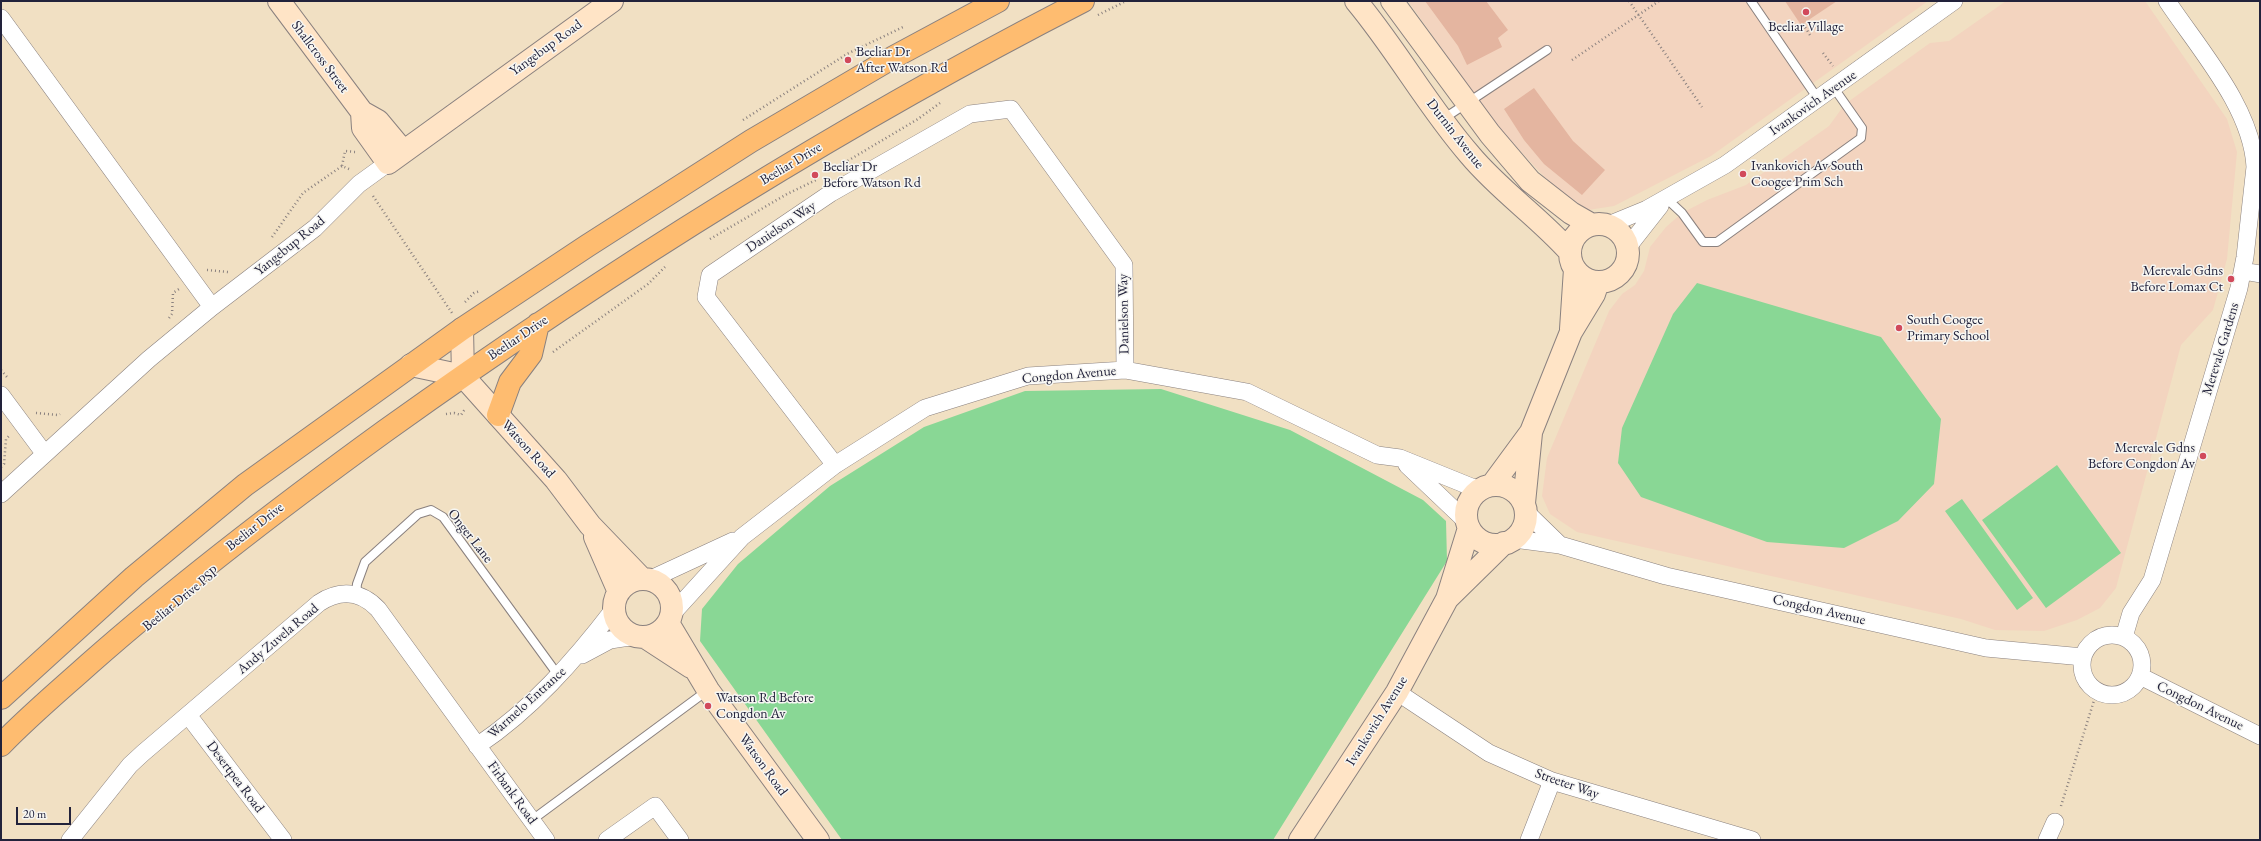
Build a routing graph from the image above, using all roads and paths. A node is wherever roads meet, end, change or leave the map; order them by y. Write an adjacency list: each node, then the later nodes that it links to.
1 (279, 1): 25 (street, Shallcross Street)
2 (612, 1): 29 (street, Yangebup Road)
3 (998, 1): 46 (highway)
4 (1083, 1): 47 (highway, Beeliar Drive)
5 (1356, 1): 26 (street, Durnin Avenue)
6 (1392, 1): 23 (street, Durnin Avenue)
7 (1629, 1): 12 (path)
8 (1659, 1): 12 (path)
9 (1751, 1): 22 (lane)
10 (1954, 1): 21 (street, Ivankovich Avenue)
11 (2167, 1): 37 (street, Merevale Gardens)
12 (1639, 15): 19 (path); 24 (path)
13 (1, 18): 40 (street)
14 (1803, 24): 16 (path)
15 (909, 26): 27 (path)
16 (1810, 35)
17 (1547, 50): 23 (lane)
18 (1823, 53): 20 (path)
19 (1572, 60)
20 (1836, 70)
21 (1834, 88): 22 (street, Ivankovich Avenue); 32 (lane)
22 (1818, 99): 32 (street, Ivankovich Avenue)
23 (1469, 103): 26 (lane); 33 (street, Durnin Avenue)
24 (1702, 108)
25 (362, 112): 28 (street, Shallcross Street); 29 (street, Shallcross Street)
26 (1443, 120): 36 (street, Durnin Avenue)
27 (741, 122)
28 (372, 141): 29 (street, Shallcross Street); 30 (path)
29 (395, 157): 31 (street, Yangebup Road)
30 (342, 166): 31 (path); 34 (path)
31 (363, 181): 44 (street, Yangebup Road); 46 (path)
32 (1667, 198): 33 (street, Ivankovich Avenue); 35 (street, Ivankovich Avenue)
33 (1600, 225): 35 (street); 36 (street)
34 (268, 243)
35 (1627, 248): 41 (street)
36 (1572, 260): 41 (street); 48 (street)
37 (2243, 271): 39 (street); 77 (street, Merevale Gardens)
38 (230, 272): 40 (path)
39 (2260, 274)
40 (192, 278): 44 (street); 45 (path)
41 (1598, 282): 48 (street)
42 (485, 290): 43 (path)
43 (463, 303)
44 (212, 307): 59 (street, Yangebup Road)
45 (167, 319)
46 (460, 319): 49 (highway); 51 (street)
47 (538, 324): 51 (highway, Beeliar Drive); 55 (highway)
48 (1571, 332): 58 (street)
49 (411, 365): 51 (street); 86 (highway)
50 (1125, 370): 60 (street, Congdon Avenue); 61 (street, Congdon Avenue); 61 (street, Danielson Way)
51 (463, 376): 55 (street, Watson Road); 89 (highway, Beeliar Drive)
52 (1, 395): 57 (street)
53 (64, 410): 57 (path)
54 (462, 411): 56 (path)
55 (498, 415): 66 (street, Watson Road)
56 (442, 416)
57 (23, 424): 59 (street); 62 (path)
58 (1532, 432): 63 (street); 65 (street)
59 (44, 453): 64 (street, Yangebup Road)
60 (1400, 458): 63 (street, Congdon Avenue); 67 (street)
61 (835, 465): 68 (street, Congdon Avenue)
62 (1, 467)
63 (1485, 488): 65 (street); 67 (street)
64 (1, 494)
65 (1524, 507): 69 (street); 70 (street, Congdon Avenue)
66 (590, 525): 71 (street, Watson Road); 74 (street, Watson Road)
67 (1468, 525): 69 (street); 73 (street, Ivankovich Avenue)
68 (742, 537): 71 (street, Congdon Avenue); 75 (street, Congdon Avenue)
69 (1509, 541): 70 (street, Congdon Avenue); 73 (street, Ivankovich Avenue)
70 (1560, 545): 78 (street, Congdon Avenue)
71 (647, 579): 74 (street); 75 (street)
72 (356, 594): 81 (lane, Onger Lane); 87 (street, Andy Zuvela Road); 90 (street)
73 (1447, 599): 85 (street, Ivankovich Avenue)
74 (616, 600): 76 (street); 79 (street, Warmelo Entrance)
75 (670, 619): 76 (street); 80 (street, Watson Road)
76 (640, 636): 79 (street, Warmelo Entrance); 80 (street, Watson Road)
77 (2124, 637): 78 (street); 82 (street)
78 (2082, 657): 84 (street)
79 (576, 659): 81 (street, Warmelo Entrance)
80 (695, 670): 83 (street, Watson Road)
81 (558, 675): 90 (street, Warmelo Entrance)
82 (2140, 676): 84 (street); 88 (street, Congdon Avenue)
83 (708, 690): 92 (lane); 99 (street, Watson Road)
84 (2097, 691): 93 (path)
85 (1397, 692): 91 (street, Streeter Way); 100 (street, Ivankovich Avenue)
86 (1, 698)
87 (188, 715): 94 (street, Andy Zuvela Road); 95 (street, Desertpea Road)
88 (2260, 736)
89 (1, 745)
90 (477, 746): 92 (street, Firbank Road)
91 (1552, 781): 101 (street); 102 (street, Streeter Way)
92 (532, 820): 96 (street, Firbank Road)
93 (2056, 822): 103 (street)
94 (70, 840)
95 (283, 840)
96 (546, 840)
97 (607, 840): 98 (street)
98 (680, 840)
99 (818, 840)
100 (1300, 840)
101 (1529, 840)
102 (1752, 840)
103 (2047, 840)

